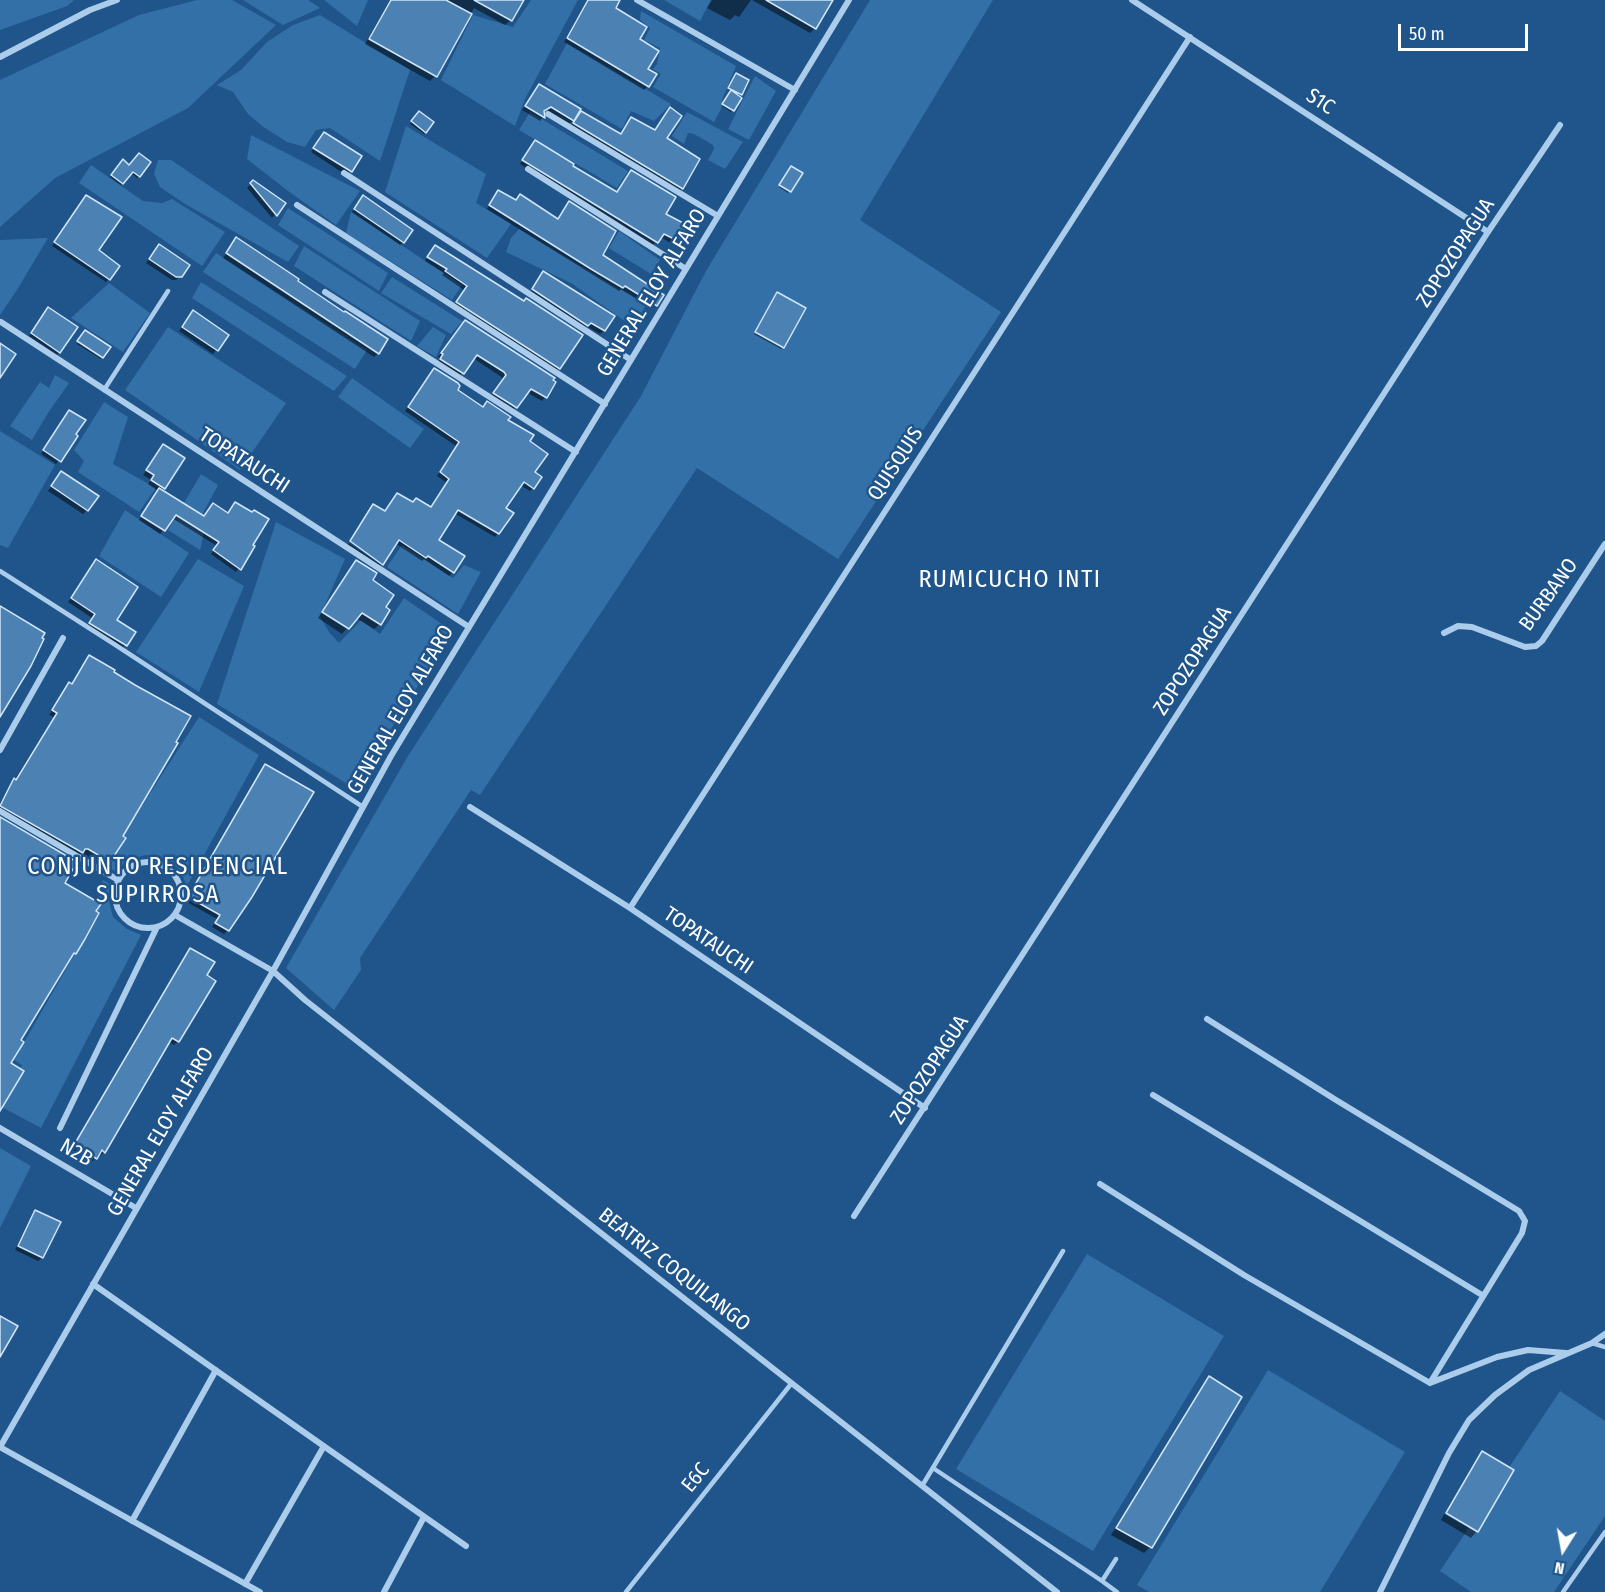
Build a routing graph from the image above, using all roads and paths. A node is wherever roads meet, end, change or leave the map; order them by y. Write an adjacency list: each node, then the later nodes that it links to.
1 (117, 0): 6 (street)
2 (637, 0): 7 (street)
3 (849, 0): 7 (street, GENERAL ELOY ALFARO)
4 (1132, 0): 5 (street, S1C)
5 (1190, 37): 14 (street, S1C); 33 (street, QUISQUIS)
6 (0, 57)
7 (795, 90): 13 (street, GENERAL ELOY ALFARO)
8 (548, 114): 13 (street)
9 (1560, 125): 14 (street, ZOPOZOPAGUA)
10 (528, 169): 15 (street)
11 (344, 173): 19 (street)
12 (297, 206): 21 (street)
13 (718, 216): 15 (street, GENERAL ELOY ALFARO)
14 (1488, 232): 39 (street, ZOPOZOPAGUA)
15 (687, 268): 19 (street, GENERAL ELOY ALFARO)
16 (168, 291): 20 (lane)
17 (325, 292): 22 (street)
18 (1, 322): 20 (street, TOPATAUCHI)
19 (631, 360): 21 (street, GENERAL ELOY ALFARO)
20 (104, 390): 25 (street, TOPATAUCHI)
21 (605, 404): 22 (street, GENERAL ELOY ALFARO)
22 (576, 452): 25 (street, GENERAL ELOY ALFARO)
23 (1605, 544): 26 (street, BURBANO)
24 (0, 571): 29 (lane)
25 (469, 627): 29 (street, GENERAL ELOY ALFARO)
26 (1444, 633)
27 (63, 638): 28 (street)
28 (0, 750)
29 (363, 807): 36 (street, GENERAL ELOY ALFARO)
30 (470, 807): 33 (street, TOPATAUCHI)
31 (0, 811): 32 (street)
32 (118, 880): 34 (street); 35 (street)
33 (630, 908): 39 (street, TOPATAUCHI)
34 (175, 915): 35 (street); 36 (street, BEATRIZ COQUILANGO)
35 (157, 927): 41 (street)
36 (273, 971): 43 (street, GENERAL ELOY ALFARO); 54 (street, BEATRIZ COQUILANGO)
37 (1208, 1019): 47 (street)
38 (1153, 1095): 47 (street)
39 (925, 1108): 44 (street, ZOPOZOPAGUA)
40 (0, 1128): 43 (street, N2B)
41 (60, 1128)
42 (1100, 1184): 53 (street)
43 (136, 1208): 46 (street, GENERAL ELOY ALFARO)
44 (854, 1216)
45 (1063, 1251): 57 (lane)
46 (93, 1284): 52 (street); 56 (street, GENERAL ELOY ALFARO)
47 (1482, 1295): 53 (street)
48 (1605, 1334): 49 (street)
49 (1592, 1343): 50 (lane); 51 (street)
50 (1605, 1347)
51 (1566, 1353): 53 (street); 71 (street)
52 (216, 1370): 55 (street); 60 (street)
53 (1430, 1383)
54 (791, 1384): 58 (street, BEATRIZ COQUILANGO); 68 (lane, E6C)
55 (324, 1446): 59 (street); 65 (street)
56 (0, 1447): 60 (street)
57 (933, 1468): 58 (lane); 64 (lane)
58 (922, 1486): 69 (street, BEATRIZ COQUILANGO)
59 (424, 1517): 62 (street); 67 (street)
60 (132, 1521): 65 (street)
61 (1605, 1532): 72 (lane)
62 (466, 1546)
63 (1116, 1559): 64 (lane)
64 (1102, 1581): 70 (lane)
65 (245, 1584): 66 (street)
66 (260, 1592)
67 (384, 1592)
68 (626, 1592)
69 (1057, 1592)
70 (1117, 1592)
71 (1380, 1592)
72 (1563, 1592)

